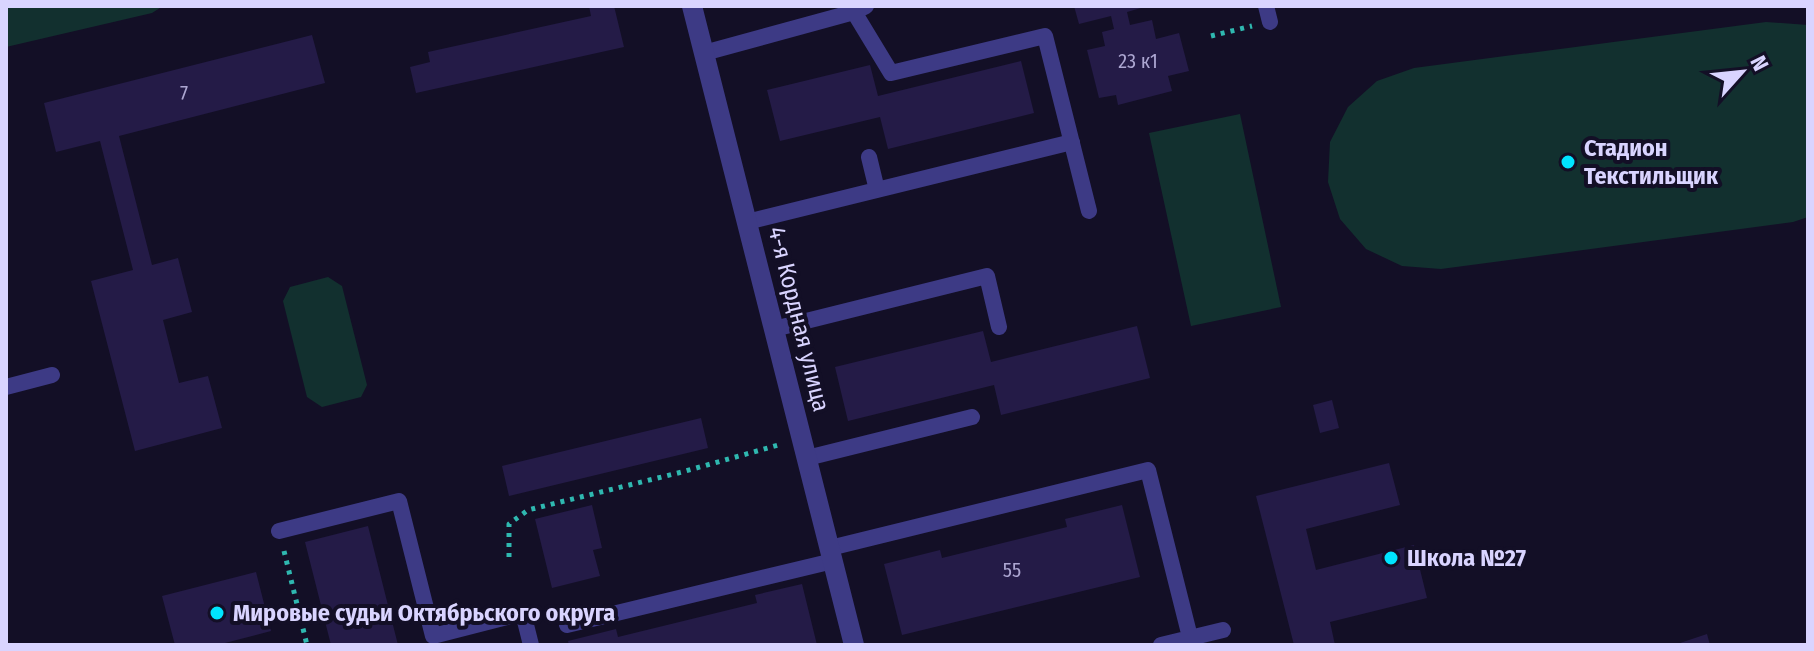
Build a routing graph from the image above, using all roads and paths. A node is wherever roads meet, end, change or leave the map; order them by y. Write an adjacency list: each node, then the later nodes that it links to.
1 (692, 6): 5 (street, 4-я Кордная улица)
2 (860, 9): 5 (lane); 6 (lane)
3 (1268, 14): 4 (path)
4 (1211, 36)
5 (704, 53): 10 (street, 4-я Кордная улица)
6 (1072, 142): 8 (lane); 9 (lane)
7 (869, 157): 8 (lane)
8 (877, 190): 10 (lane)
9 (1089, 211)
10 (747, 222): 12 (street, 4-я Кордная улица)
11 (999, 327): 12 (lane)
12 (774, 329): 16 (street, 4-я Кордная улица)
13 (52, 375): 14 (lane)
14 (6, 387)
15 (972, 417): 16 (lane)
16 (804, 448): 18 (street, 4-я Кордная улица); 19 (path)
17 (279, 531): 23 (path); 24 (lane)
18 (831, 555): 20 (lane); 22 (lane); 25 (street, 4-я Кордная улица)
19 (509, 557)
20 (567, 625)
21 (1223, 630): 22 (lane)
22 (1191, 642): 26 (lane)
23 (307, 645)
24 (531, 645)
25 (854, 645)
26 (1161, 645)

